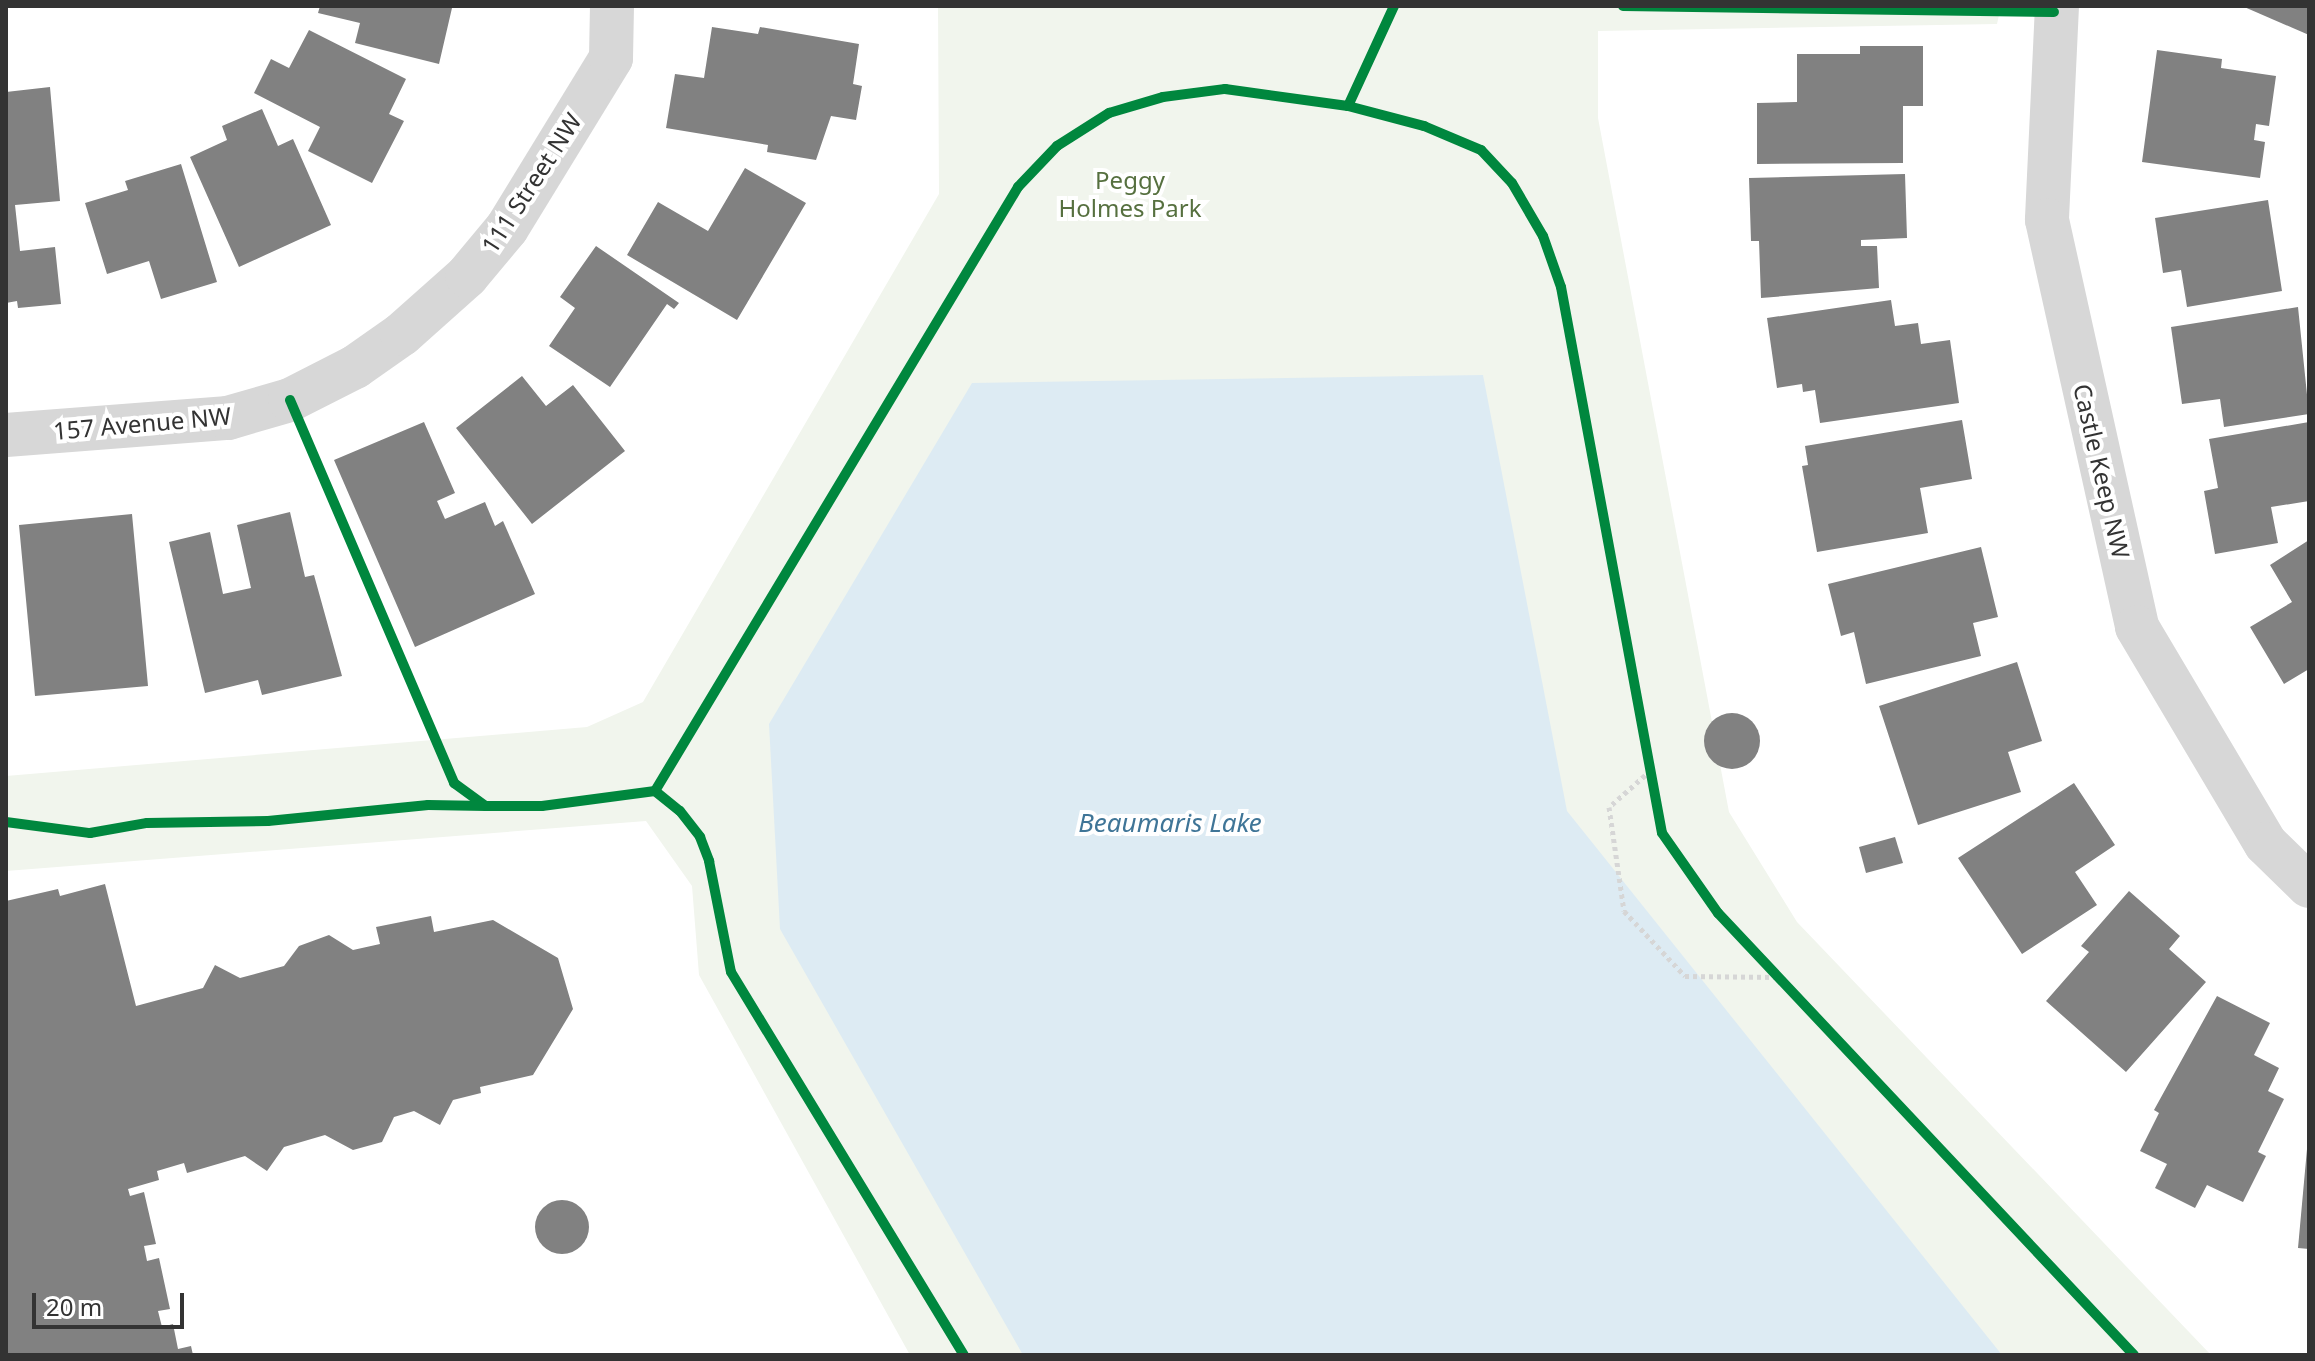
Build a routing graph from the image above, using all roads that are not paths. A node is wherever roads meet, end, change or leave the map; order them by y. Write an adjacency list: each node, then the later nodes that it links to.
1 (612, 6): 3 (street, 111 Street NW)
2 (2057, 6): 5 (street, Castle Keep NW)
3 (402, 334): 4 (street, 157 Avenue NW)
4 (6, 435)
5 (2309, 886)

